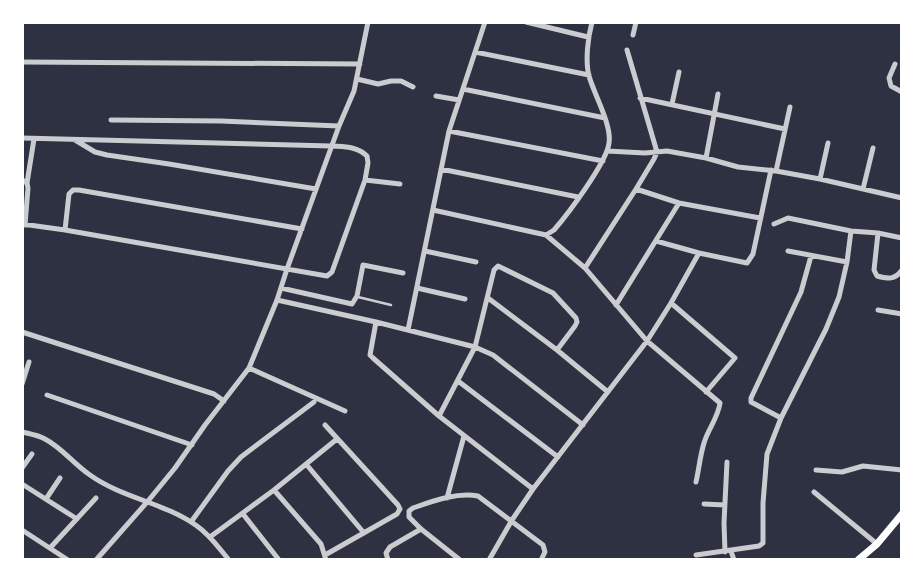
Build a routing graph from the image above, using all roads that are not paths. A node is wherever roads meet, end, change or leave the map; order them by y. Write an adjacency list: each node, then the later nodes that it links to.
1 (368, 22): 11 (street)
2 (485, 22): 9 (street)
3 (526, 22): 7 (street)
4 (592, 22): 7 (street)
5 (636, 22): 6 (street)
6 (633, 35)
7 (588, 37): 14 (street)
8 (627, 50): 21 (street)
9 (475, 52): 14 (street); 17 (street)
10 (22, 62): 11 (street)
11 (360, 64): 15 (street)
12 (895, 64): 18 (street)
13 (679, 72): 23 (street)
14 (589, 75): 26 (street)
15 (356, 79): 16 (street); 28 (street)
16 (413, 87)
17 (463, 89): 22 (street); 26 (street)
18 (902, 92)
19 (718, 94): 25 (street)
20 (436, 96): 22 (street)
21 (640, 98): 23 (street); 38 (street)
22 (459, 100): 30 (street)
23 (672, 104): 25 (street)
24 (790, 106): 29 (street)
25 (715, 114): 29 (street); 39 (street)
26 (605, 118): 37 (street)
27 (111, 120): 28 (street)
28 (339, 126): 35 (street)
29 (785, 129): 42 (street)
30 (449, 130): 40 (street); 41 (street)
31 (22, 138): 32 (street)
32 (34, 139): 33 (street); 45 (street)
33 (74, 140): 35 (street); 47 (street)
34 (828, 142): 43 (street)
35 (331, 146): 44 (street); 47 (street)
36 (873, 148): 49 (street)
37 (607, 151): 38 (street); 40 (street)
38 (657, 152): 39 (street); 48 (street)
39 (706, 158): 42 (street)
40 (604, 161): 50 (street)
41 (441, 169): 50 (street); 53 (street)
42 (773, 170): 43 (street); 54 (street)
43 (820, 179): 49 (street)
44 (365, 180): 46 (street); 71 (street)
45 (25, 182): 56 (street)
46 (400, 184)
47 (316, 189): 57 (street)
48 (636, 189): 52 (street); 70 (street)
49 (863, 189): 51 (street)
50 (578, 197): 61 (street)
51 (902, 198)
52 (679, 204): 54 (street); 63 (street)
53 (433, 210): 61 (street); 64 (street)
54 (760, 218): 66 (street)
55 (774, 224): 59 (street)
56 (24, 225): 58 (street)
57 (302, 229): 58 (street); 71 (street)
58 (65, 230): 71 (street)
59 (851, 231): 60 (street); 69 (street)
60 (878, 233): 62 (street); 72 (street)
61 (546, 235): 70 (street)
62 (902, 238)
63 (656, 241): 66 (street); 82 (street)
64 (425, 251): 68 (street); 75 (street)
65 (788, 251): 67 (street)
66 (699, 253): 80 (street)
67 (811, 256): 69 (street); 102 (street)
68 (476, 262)
69 (847, 262): 102 (street)
70 (585, 268): 82 (street)
71 (287, 269): 74 (street)
72 (902, 270)
73 (403, 273): 76 (street)
74 (281, 288): 76 (street); 78 (street)
75 (417, 288): 79 (street); 86 (street)
76 (357, 296): 81 (lane)
77 (488, 298): 89 (street); 90 (street); 90 (street)
78 (277, 300): 85 (street); 92 (street)
79 (465, 300)
80 (671, 303): 88 (street); 96 (street)
81 (391, 305)
82 (616, 305): 88 (street)
83 (878, 310): 84 (street)
84 (902, 314)
85 (376, 322): 86 (street); 101 (street)
86 (408, 330): 89 (street)
87 (22, 332): 98 (street)
88 (647, 341): 95 (street); 96 (street)
89 (475, 347): 93 (street); 104 (street)
90 (557, 350): 95 (street)
91 (29, 362): 94 (street)
92 (249, 368): 98 (street); 100 (street)
93 (458, 381): 101 (street); 110 (street)
94 (22, 384)
95 (608, 392): 104 (street)
96 (706, 392): 117 (street)
97 (47, 395): 108 (street)
98 (224, 401): 108 (street)
99 (314, 402): 132 (street)
100 (345, 411)
101 (439, 416): 106 (street)
102 (781, 418): 140 (street)
103 (325, 425): 107 (street)
104 (583, 425): 110 (street)
105 (22, 432): 125 (street)
106 (464, 436): 119 (street); 123 (street)
107 (337, 439): 112 (street); 135 (street)
108 (192, 445): 125 (street)
109 (32, 454): 113 (street)
110 (558, 457): 119 (street)
111 (727, 462): 127 (street)
112 (306, 464): 120 (street); 135 (street)
113 (22, 468)
114 (816, 470): 115 (street)
115 (902, 470)
116 (60, 478): 124 (street)
117 (696, 482)
118 (22, 484): 124 (street)
119 (534, 489): 131 (street)
120 (274, 490): 128 (street); 141 (street)
121 (814, 492): 137 (street)
122 (96, 498): 130 (street)
123 (447, 498): 131 (street); 134 (street)
124 (46, 499): 130 (street)
125 (148, 501): 132 (street); 143 (street)
126 (704, 504): 127 (street)
127 (725, 505): 140 (street)
128 (242, 514): 136 (street); 145 (street)
129 (902, 514): 137 (main road)
130 (77, 519): 138 (street)
131 (512, 520): 148 (street); 149 (street)
132 (191, 522): 136 (street)
133 (22, 530): 138 (street)
134 (420, 530): 146 (street); 147 (street)
135 (364, 532): 141 (street)
136 (210, 537): 144 (street)
137 (877, 544): 150 (main road)
138 (50, 548): 142 (street)
139 (696, 555): 140 (street)
140 (730, 556)
141 (326, 557)
142 (68, 560)
143 (96, 560)
144 (229, 560)
145 (279, 560)
146 (388, 560)
147 (460, 560)
148 (488, 560)
149 (541, 560)
150 (858, 560)

